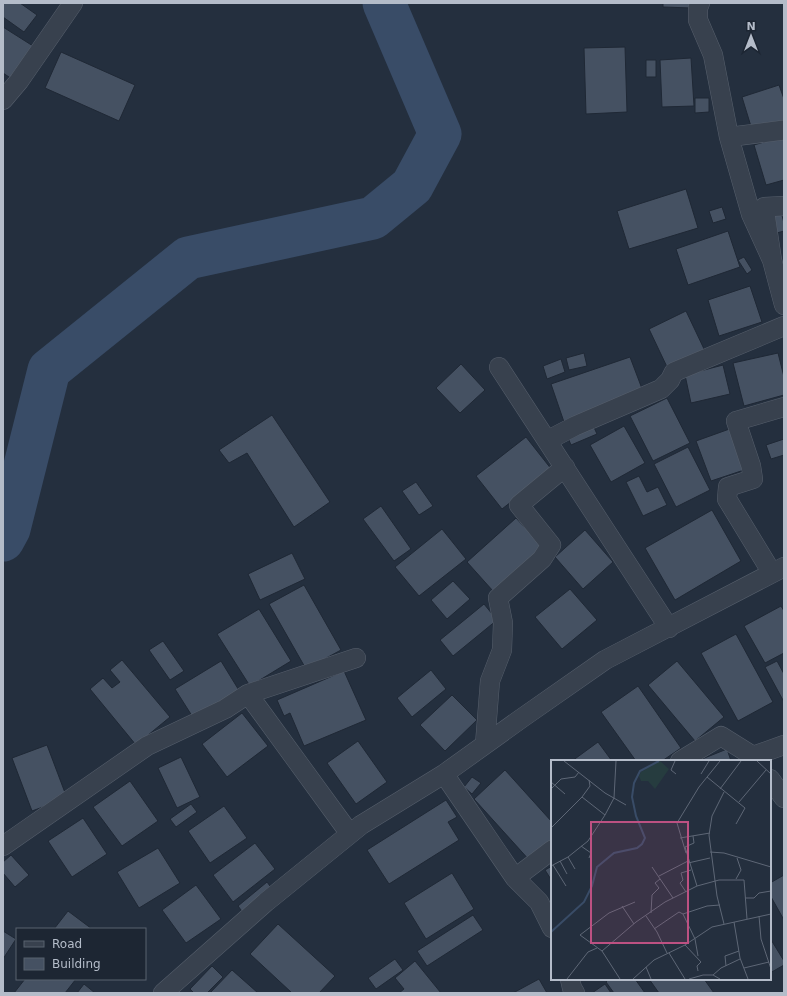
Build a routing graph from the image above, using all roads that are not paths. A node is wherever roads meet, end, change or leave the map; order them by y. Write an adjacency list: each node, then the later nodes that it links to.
1 (73, 3): 3 (street)
2 (699, 10): 5 (street)
3 (3, 100)
4 (784, 130): 5 (street)
5 (729, 137): 7 (street)
6 (784, 206): 7 (street)
7 (772, 260): 8 (street)
8 (784, 305)
9 (784, 326): 12 (street)
10 (499, 367): 12 (street)
11 (784, 407): 14 (street)
12 (550, 445): 13 (street)
13 (565, 467): 15 (street); 18 (street)
14 (778, 570): 15 (street)
15 (669, 628): 18 (street)
16 (356, 658): 17 (street)
17 (248, 694): 25 (street); 26 (street)
18 (485, 744): 22 (street)
19 (784, 745): 20 (street)
20 (755, 758): 21 (street)
21 (682, 760)
22 (444, 774): 25 (street); 28 (street)
23 (771, 780): 24 (street)
24 (784, 798)
25 (350, 834): 31 (street)
26 (3, 846)
27 (551, 851): 28 (street)
28 (515, 878): 29 (street)
29 (551, 926)
30 (570, 980): 32 (street)
31 (163, 993)
32 (575, 993)

